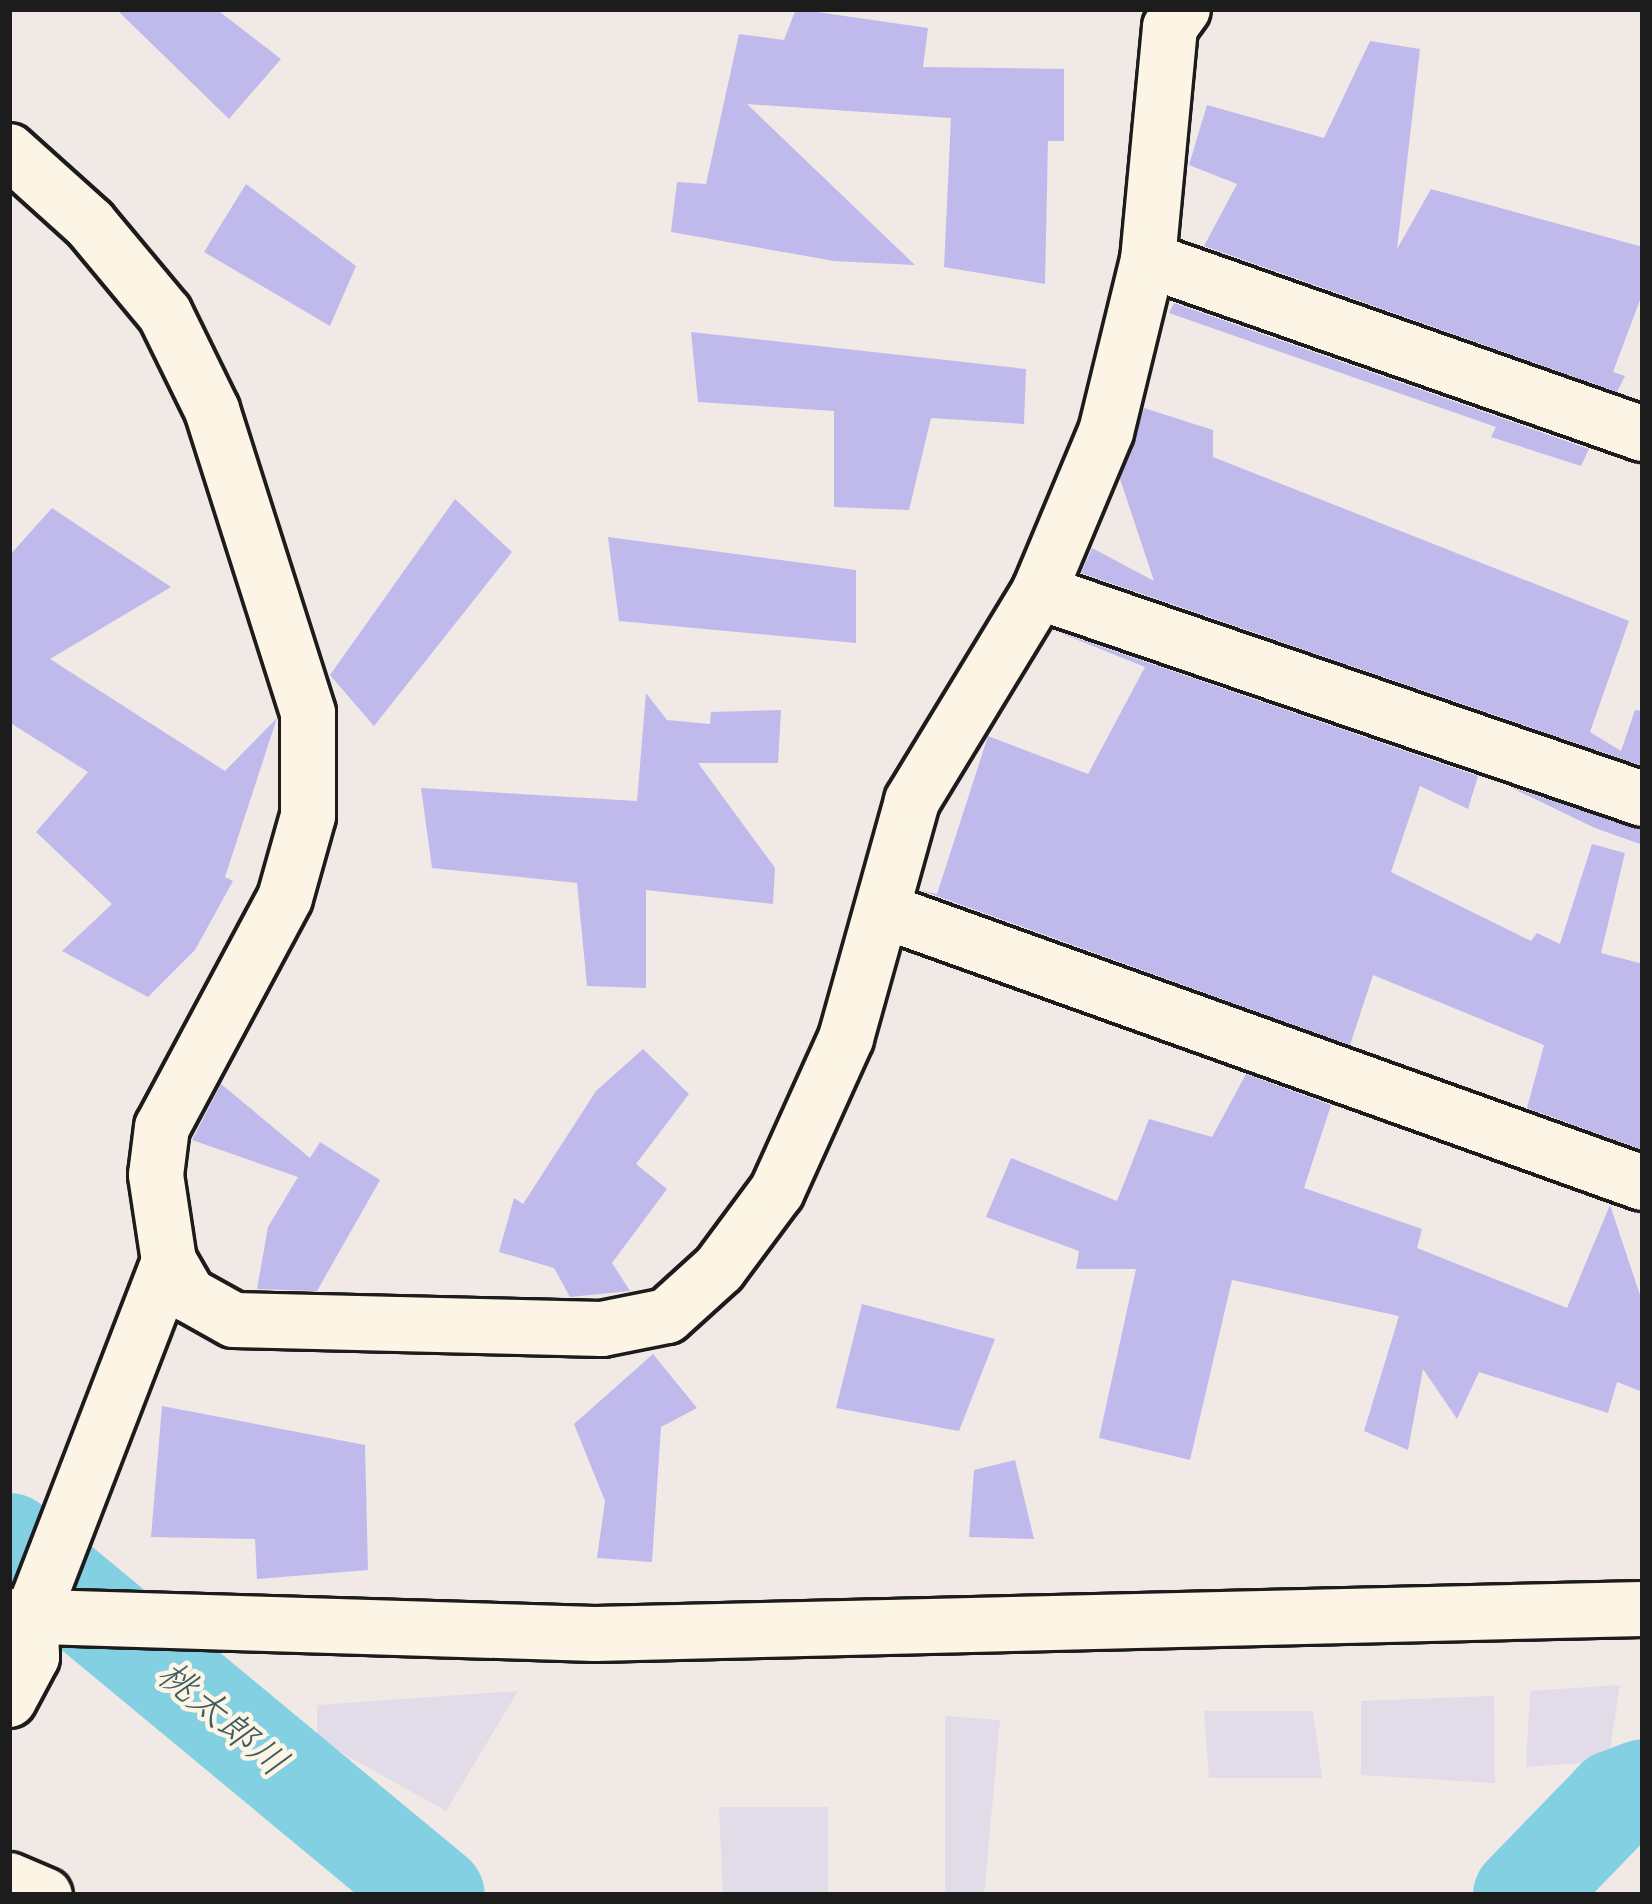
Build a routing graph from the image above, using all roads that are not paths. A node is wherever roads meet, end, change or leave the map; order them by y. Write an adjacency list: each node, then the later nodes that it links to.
1 (1184, 9): 3 (street)
2 (9, 151): 9 (street)
3 (1148, 260): 4 (street); 5 (street)
4 (1643, 434)
5 (1039, 592): 6 (street); 7 (street)
6 (1643, 799)
7 (884, 911): 8 (street); 9 (street)
8 (1643, 1183)
9 (169, 1261): 11 (street)
10 (1643, 1609): 11 (street)
11 (20, 1617): 12 (street)
12 (9, 1700)
13 (9, 1880): 14 (street)
14 (45, 1895)

